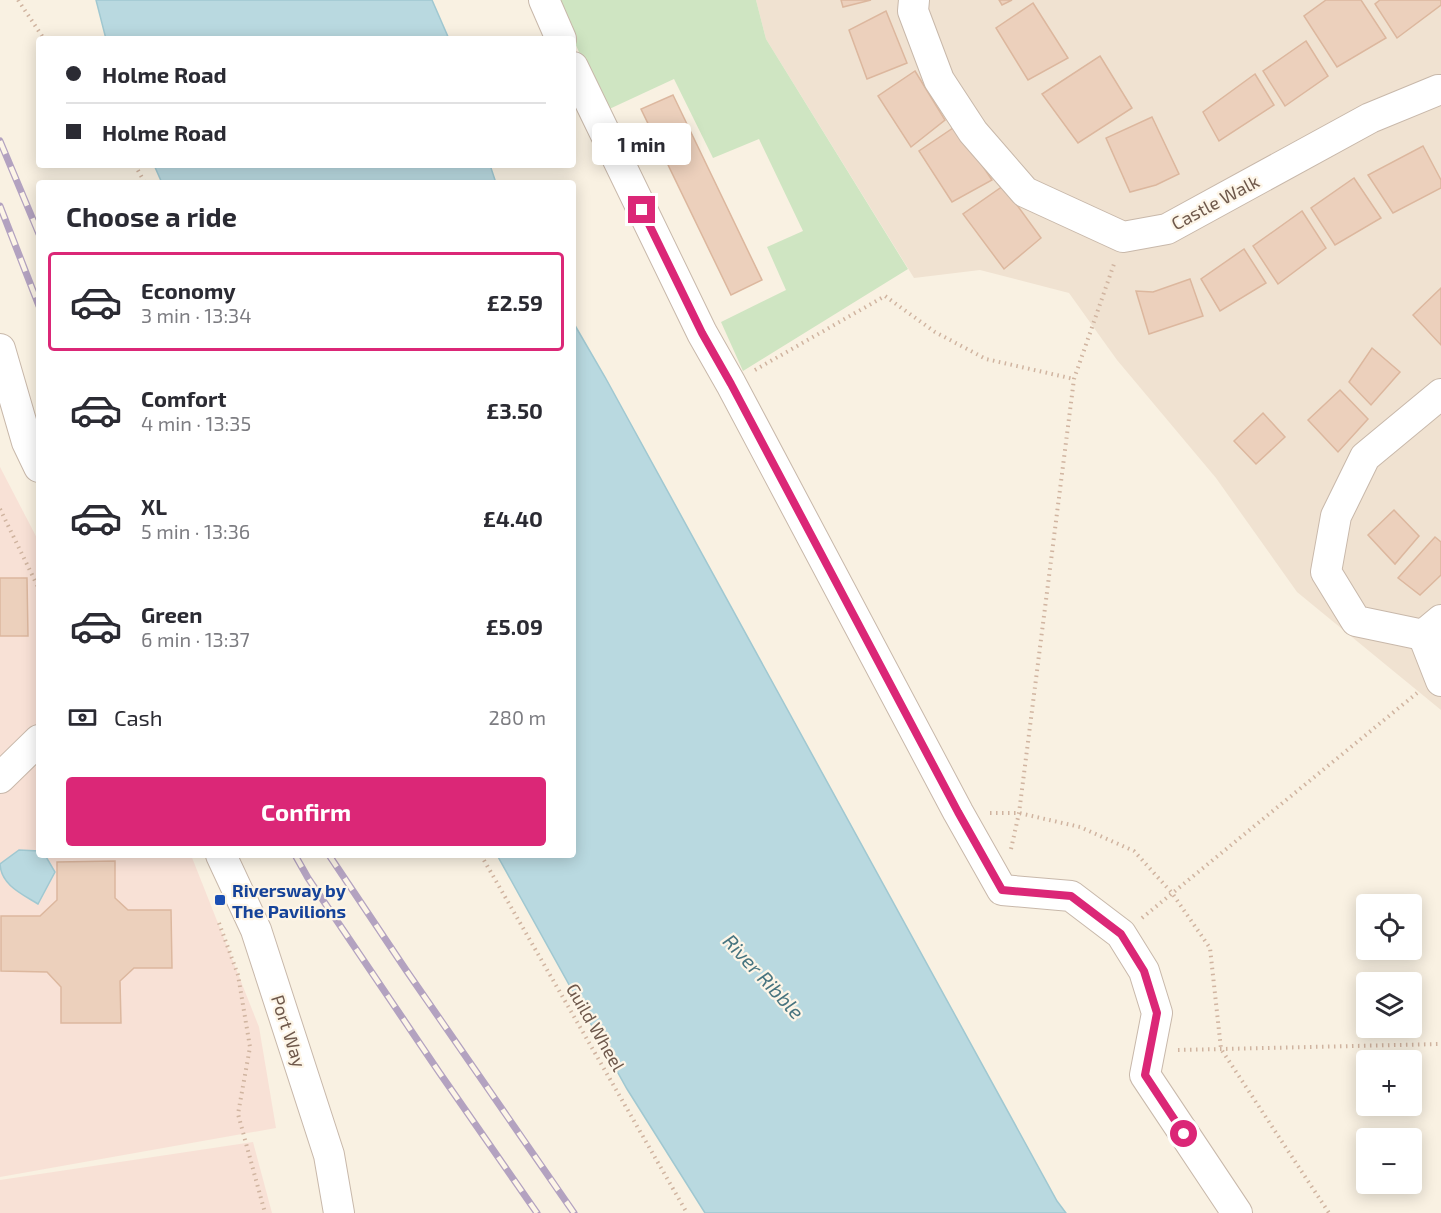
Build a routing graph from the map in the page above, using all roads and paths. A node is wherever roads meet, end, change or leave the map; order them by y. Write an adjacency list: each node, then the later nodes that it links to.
1 (18, 0): 4 (path)
2 (544, 0): 5 (street)
3 (914, 0): 7 (street, Castle Walk)
4 (42, 36)
5 (560, 36)
6 (576, 73): 11 (street)
7 (1441, 90)
8 (1105, 292): 10 (path)
9 (0, 349): 13 (street)
10 (1074, 379): 11 (path); 21 (path)
11 (731, 384): 20 (street)
12 (1441, 394): 16 (street)
13 (36, 461)
14 (0, 508): 15 (path)
15 (36, 583)
16 (1432, 628): 17 (street)
17 (1440, 678): 25 (path)
18 (36, 743): 19 (street)
19 (0, 777)
20 (958, 812): 21 (path); 24 (street)
21 (1019, 813): 24 (path); 25 (path)
22 (222, 858): 32 (street, Port Way)
23 (483, 858): 33 (path, Guild Wheel)
24 (1002, 890): 27 (street)
25 (1172, 893): 27 (path); 29 (path)
26 (218, 921): 31 (path)
27 (1121, 934): 30 (street)
28 (1441, 1044): 29 (path)
29 (1221, 1049): 30 (path); 35 (path)
30 (1149, 1051): 34 (street)
31 (265, 1213)
32 (339, 1213)
33 (687, 1213)
34 (1237, 1213)
35 (1329, 1213)

